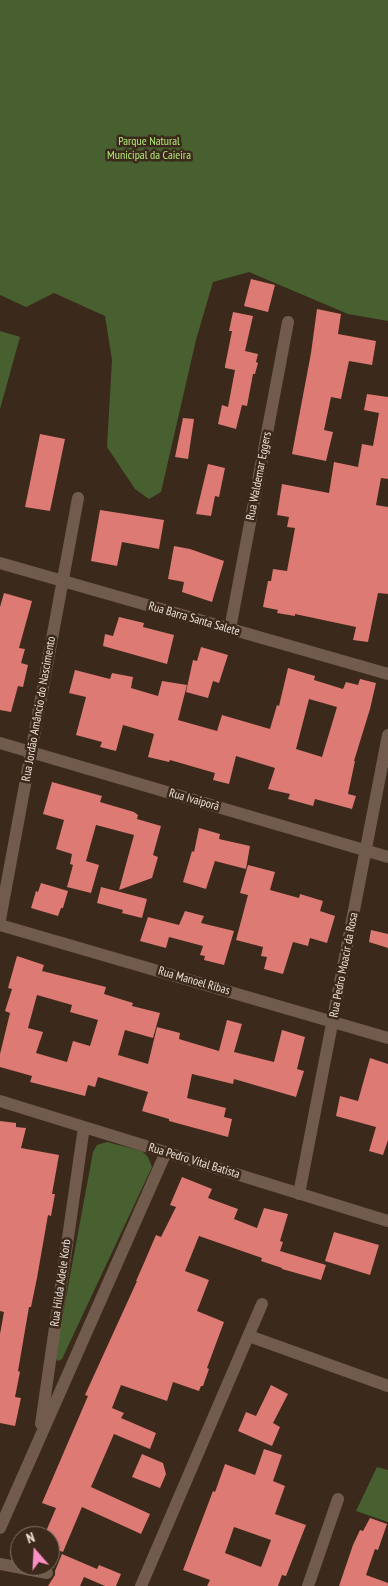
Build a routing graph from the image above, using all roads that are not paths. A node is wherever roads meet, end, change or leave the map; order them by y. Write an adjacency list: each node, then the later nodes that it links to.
1 (288, 322): 5 (street, Rua Waldemar Eggers)
2 (78, 498): 4 (street, Rua Jordão Amâncio do Nascimento)
3 (0, 563): 4 (street, Rua Barra Santa Salete)
4 (62, 581): 5 (street, Rua Barra Santa Salete); 9 (street, Rua Jordão Amâncio do Nascimento)
5 (230, 629): 6 (street, Rua Barra Santa Salete)
6 (388, 674)
7 (388, 735): 10 (street, Rua Pedro Moacir da Rosa)
8 (0, 744): 9 (street, Rua Ivaiporã)
9 (31, 752): 10 (street, Rua Ivaiporã); 12 (street, Rua Jordão Amâncio do Nascimento)
10 (366, 850): 11 (street, Rua Ivaiporã); 14 (street, Rua Pedro Moacir da Rosa)
11 (388, 857)
12 (0, 920)
13 (0, 925): 14 (street, Rua Manoel Ribas)
14 (333, 1022): 15 (street, Rua Manoel Ribas); 19 (street, Rua Pedro Moacir da Rosa)
15 (388, 1038)
16 (0, 1101): 17 (street, Rua Pedro Vital Batista)
17 (84, 1127): 18 (street, Rua Pedro Vital Batista); 24 (street, Rua Hilda Adele Korb)
18 (166, 1152): 19 (street, Rua Pedro Vital Batista); 24 (street)
19 (299, 1194): 20 (street, Rua Pedro Vital Batista)
20 (388, 1221)
21 (262, 1304): 22 (street)
22 (249, 1336): 23 (street); 27 (street)
23 (388, 1386)
24 (39, 1439): 26 (street)
25 (338, 1499): 28 (street)
26 (0, 1528)
27 (142, 1586)
28 (308, 1586)

